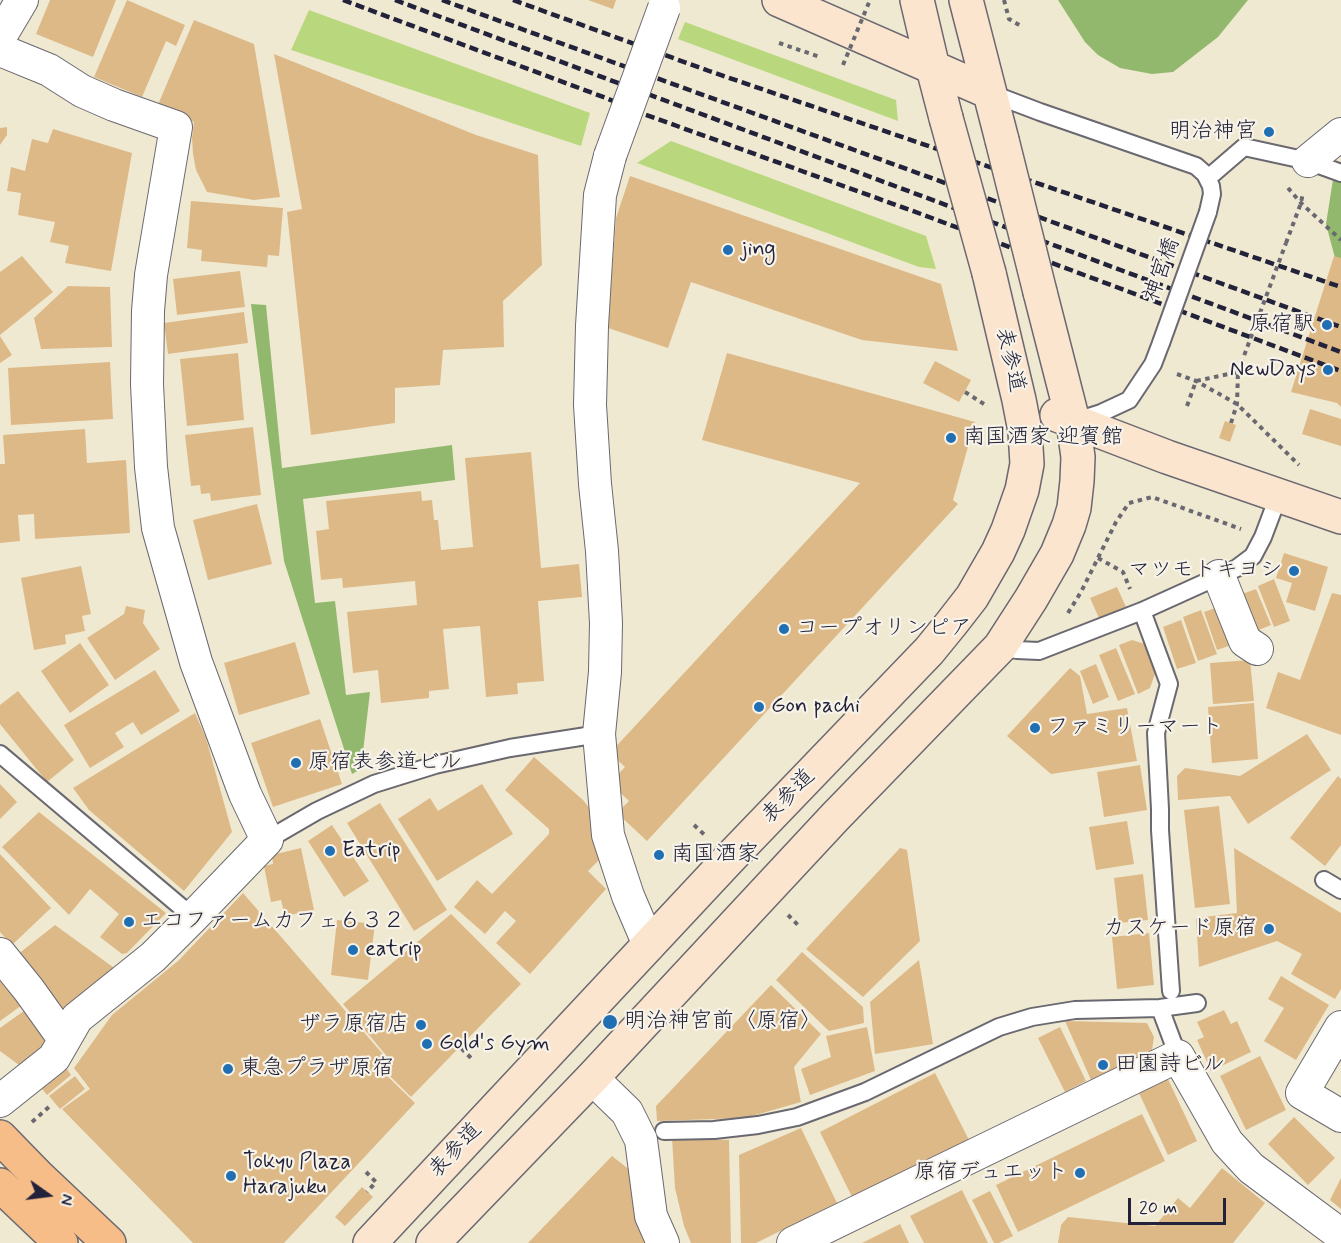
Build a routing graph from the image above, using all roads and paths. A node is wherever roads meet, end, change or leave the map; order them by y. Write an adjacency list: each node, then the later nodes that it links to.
1 (22, 0): 9 (street)
2 (779, 0): 14 (main road)
3 (870, 0): 13 (path, bridge)
4 (917, 0): 14 (main road, 表参道)
5 (966, 0): 15 (main road, 表参道)
6 (1004, 0): 8 (path)
7 (665, 4): 43 (street, bridge)
8 (1021, 26)
9 (0, 37)
10 (779, 43): 12 (path)
11 (0, 50): 45 (street)
12 (822, 58)
13 (832, 61)
14 (933, 68): 15 (main road); 26 (main road, 表参道, bridge)
15 (989, 92): 19 (lane); 30 (main road, 表参道, bridge)
16 (1341, 134): 17 (street)
17 (1308, 161): 18 (lane); 19 (lane); 20 (path)
18 (1341, 173)
19 (1209, 178): 30 (lane, 神宮橋, bridge)
20 (1301, 203): 21 (path); 22 (path, bridge)
21 (1341, 240)
22 (1238, 372): 24 (path); 28 (path)
23 (1178, 374): 24 (path)
24 (1196, 381): 28 (path); 29 (path)
25 (965, 392): 27 (path)
26 (1019, 400): 30 (main road); 49 (main road, 表参道)
27 (984, 404)
28 (1237, 404): 31 (path); 32 (path)
29 (1187, 406)
30 (1073, 421): 33 (main road); 40 (main road, 表参道)
31 (1231, 423)
32 (1299, 465)
33 (1278, 496): 34 (main road); 35 (lane)
34 (1341, 518)
35 (1263, 537): 36 (path); 37 (lane)
36 (1098, 558): 38 (path); 41 (path)
37 (1219, 576): 39 (lane); 42 (street)
38 (1132, 593)
39 (1142, 612): 41 (lane); 51 (lane)
40 (1000, 646): 41 (lane); 59 (main road, 表参道)
41 (1054, 646)
42 (1257, 649)
43 (599, 734): 45 (lane); 49 (street)
44 (0, 754): 48 (lane)
45 (267, 840): 48 (street)
46 (1324, 880): 47 (lane)
47 (1341, 890)
48 (193, 917): 55 (street)
49 (649, 945): 72 (main road, 表参道)
50 (0, 954): 55 (street)
51 (1171, 991)
52 (1197, 1003): 53 (lane)
53 (1160, 1008): 57 (lane); 64 (lane)
54 (1341, 1027): 62 (street)
55 (64, 1039): 60 (street)
56 (455, 1042): 58 (path)
57 (1178, 1056): 69 (street); 75 (street)
58 (472, 1059)
59 (592, 1078): 73 (main road, 表参道); 74 (street)
60 (0, 1101)
61 (54, 1102): 63 (path)
62 (1341, 1116)
63 (30, 1123)
64 (664, 1131)
65 (0, 1137): 71 (main road)
66 (366, 1172): 68 (path)
67 (0, 1185): 70 (main road)
68 (368, 1192)
69 (1341, 1235)
70 (61, 1243)
71 (109, 1243)
72 (370, 1243)
73 (433, 1243)
74 (663, 1243)
75 (793, 1243)

